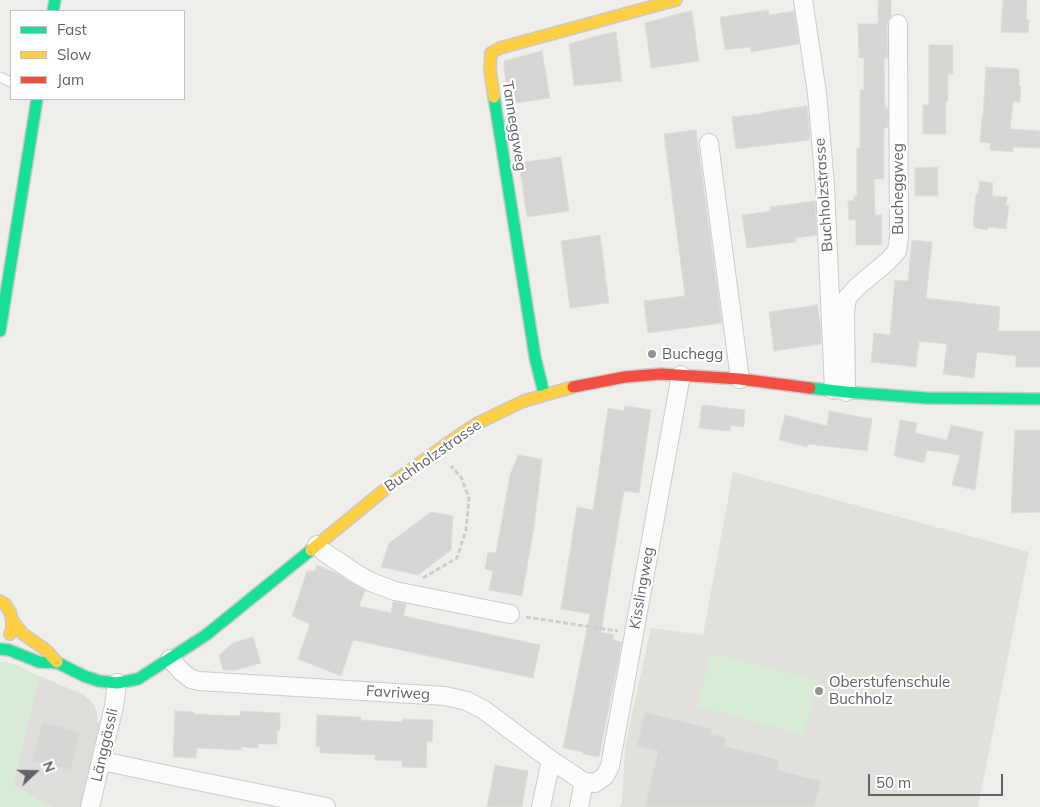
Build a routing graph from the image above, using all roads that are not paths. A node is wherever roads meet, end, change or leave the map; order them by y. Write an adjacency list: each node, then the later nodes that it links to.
1 (676, 0): 10 (street, Tanneggweg)
2 (803, 0): 9 (street, Buchholzstrasse)
3 (898, 24): 9 (street, Bucheggweg)
4 (38, 100): 6 (street)
5 (709, 143): 8 (street)
6 (0, 331)
7 (681, 375): 8 (street, Buchholzstrasse); 10 (street, Buchholzstrasse); 22 (street, Kisslingweg)
8 (740, 380): 9 (street, Buchholzstrasse)
9 (840, 391): 11 (street, Buchholzstrasse)
10 (544, 394): 12 (street, Buchholzstrasse)
11 (1040, 399)
12 (317, 545): 14 (street); 17 (street, Buchholzstrasse)
13 (0, 601): 15 (street, Buchholzstrasse)
14 (510, 614)
15 (12, 620): 16 (street); 18 (street, Buchholzstrasse)
16 (0, 648): 18 (street, Buchholzstrasse)
17 (170, 659): 19 (street, Buchholzstrasse); 20 (street, Favriweg)
18 (58, 663): 19 (street, Buchholzstrasse)
19 (117, 683): 21 (street, Länggässli)
20 (551, 760): 22 (street, Favriweg); 25 (street)
21 (102, 761): 23 (street, Länggässli); 24 (street)
22 (584, 782): 26 (street)
23 (90, 807)
24 (326, 807)
25 (541, 807)
26 (579, 807)

